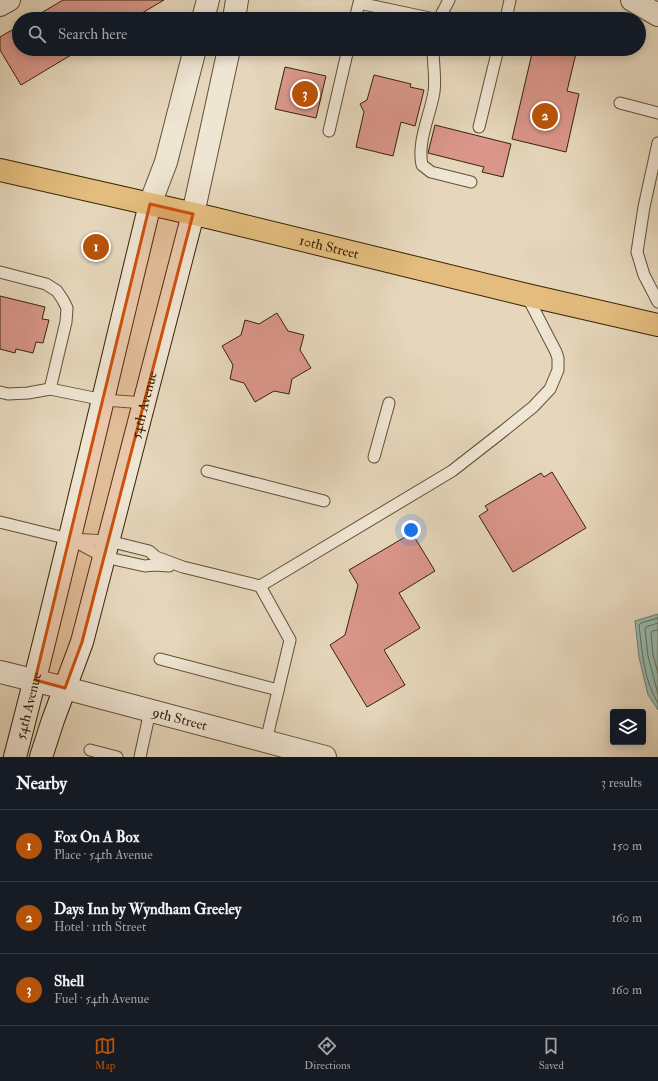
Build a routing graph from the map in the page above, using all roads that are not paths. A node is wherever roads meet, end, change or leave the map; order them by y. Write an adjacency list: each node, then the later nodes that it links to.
1 (9, 0): 8 (street)
2 (208, 0): 10 (street)
3 (237, 0): 11 (street)
4 (399, 0): 9 (lane)
5 (449, 0): 14 (lane)
6 (510, 0): 15 (lane)
7 (632, 0): 16 (street)
8 (0, 5)
9 (394, 10): 12 (lane); 13 (lane)
10 (205, 12)
11 (235, 12)
12 (357, 12)
13 (403, 12)
14 (443, 12)
15 (507, 12)
16 (658, 15)
17 (193, 56): 29 (street, 54th Avenue)
18 (227, 56): 30 (street, 54th Avenue)
19 (345, 56): 25 (lane)
20 (433, 56): 28 (lane)
21 (496, 56): 24 (lane)
22 (620, 103): 23 (lane)
23 (658, 113)
24 (479, 127)
25 (329, 131)
26 (658, 143): 33 (lane)
27 (0, 170): 29 (main road, 10th Street)
28 (471, 182)
29 (150, 204): 30 (main road, 10th Street); 37 (street, 54th Avenue)
30 (193, 214): 32 (main road, 10th Street); 38 (street, 54th Avenue)
31 (0, 272): 35 (lane)
32 (527, 295): 34 (main road, 10th Street); 47 (lane)
33 (658, 302)
34 (658, 324)
35 (50, 390): 36 (lane); 37 (lane)
36 (0, 392)
37 (104, 400): 38 (lane); 44 (street, 54th Avenue)
38 (144, 403): 45 (street, 54th Avenue)
39 (389, 403): 40 (lane)
40 (374, 457)
41 (207, 471): 42 (lane)
42 (324, 501)
43 (0, 522): 44 (lane)
44 (69, 539): 45 (lane); 45 (lane); 50 (street, 54th Avenue)
45 (107, 549): 46 (lane); 46 (lane); 51 (street, 54th Avenue)
46 (183, 567): 47 (lane)
47 (260, 586): 52 (lane)
48 (160, 659): 52 (lane)
49 (0, 672): 50 (street, 9th Street)
50 (35, 680): 51 (street, 9th Street); 56 (street, 54th Avenue)
51 (65, 688): 53 (street, 9th Street); 57 (street, 54th Avenue)
52 (278, 690): 54 (lane)
53 (150, 711): 54 (street, 9th Street); 59 (lane)
54 (266, 741): 60 (street, 9th Street)
55 (90, 750): 58 (lane)
56 (15, 757)
57 (41, 757)
58 (117, 757)
59 (140, 757)
60 (325, 757)

